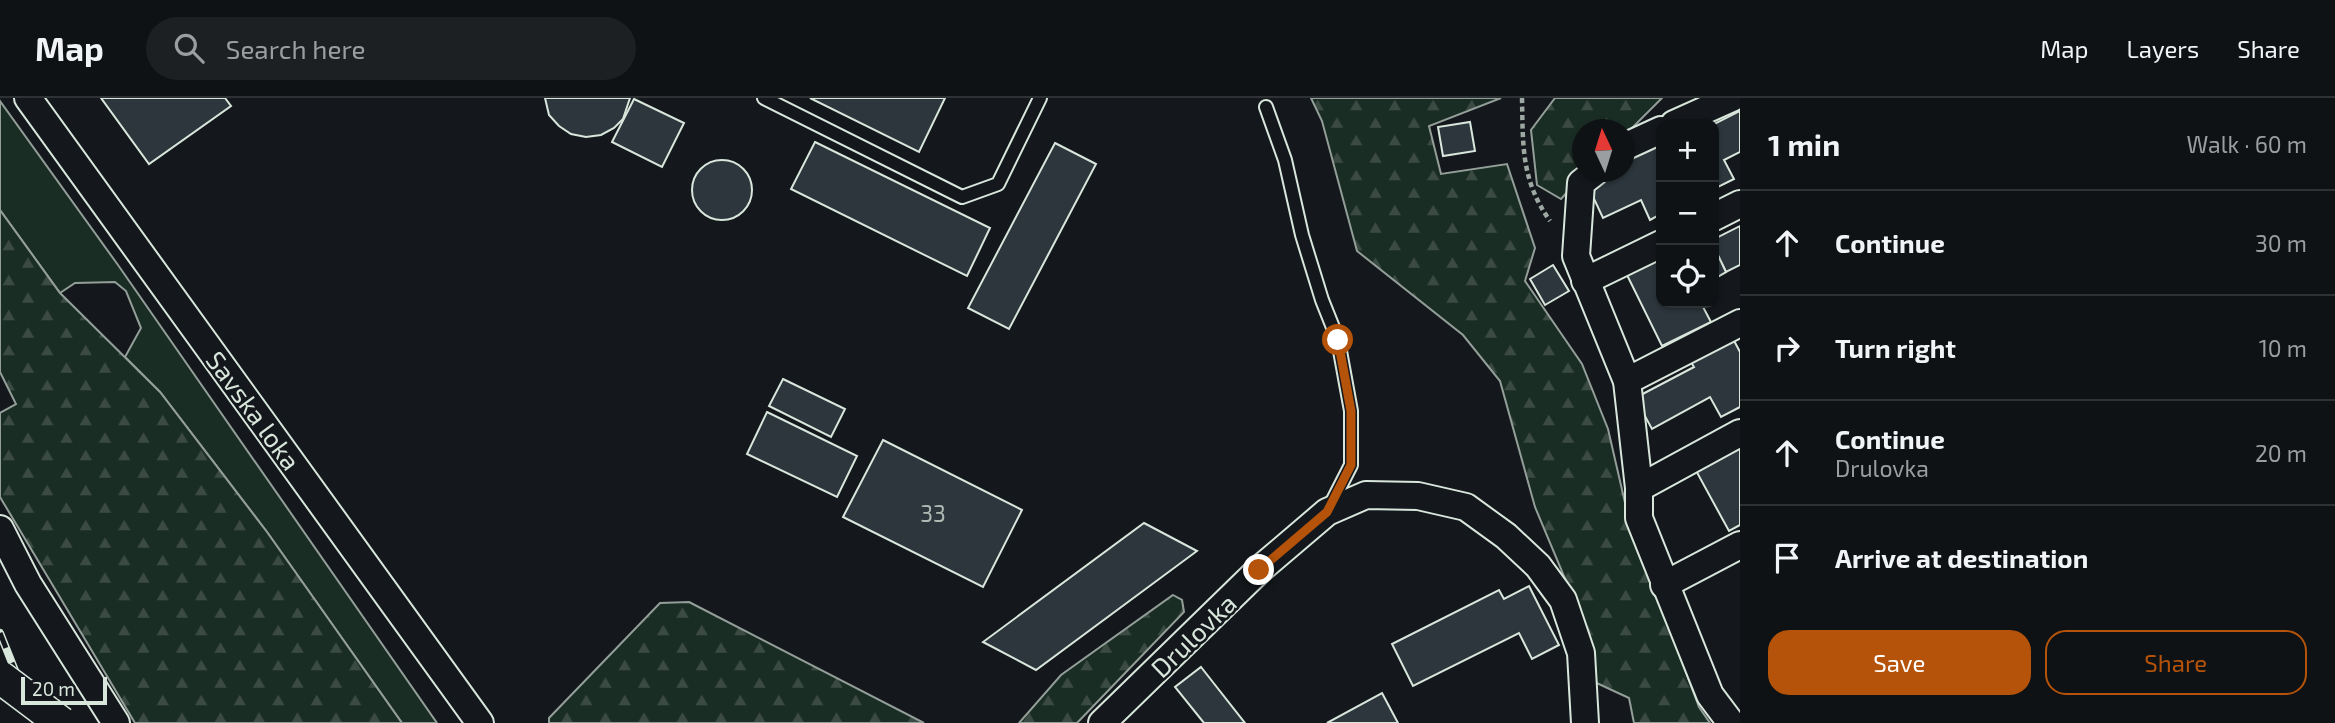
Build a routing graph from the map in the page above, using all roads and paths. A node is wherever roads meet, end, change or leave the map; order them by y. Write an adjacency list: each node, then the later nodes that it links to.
1 (28, 98): 27 (street, Savska loka)
2 (764, 98): 3 (lane)
3 (1040, 98)
4 (1522, 98): 14 (path)
5 (1732, 98): 7 (street)
6 (1266, 107): 20 (lane)
7 (1685, 119)
8 (1656, 132): 9 (street)
9 (1635, 142)
10 (1582, 182): 14 (street)
11 (1740, 204): 12 (street)
12 (1719, 215)
13 (1659, 245): 15 (street)
14 (1576, 256): 15 (street)
15 (1585, 281): 17 (street)
16 (1740, 323): 17 (street)
17 (1627, 381): 19 (street)
18 (1740, 433): 19 (street)
19 (1639, 488): 23 (street)
20 (1327, 512): 28 (street, Drulovka); 29 (street, Drulovka)
21 (0, 529): 26 (street)
22 (1740, 545): 23 (street)
23 (1664, 584): 30 (street)
24 (0, 677): 25 (street, bridge)
25 (61, 723)
26 (116, 723)
27 (480, 723)
28 (1102, 723)
29 (1585, 723)
30 (1731, 723)

